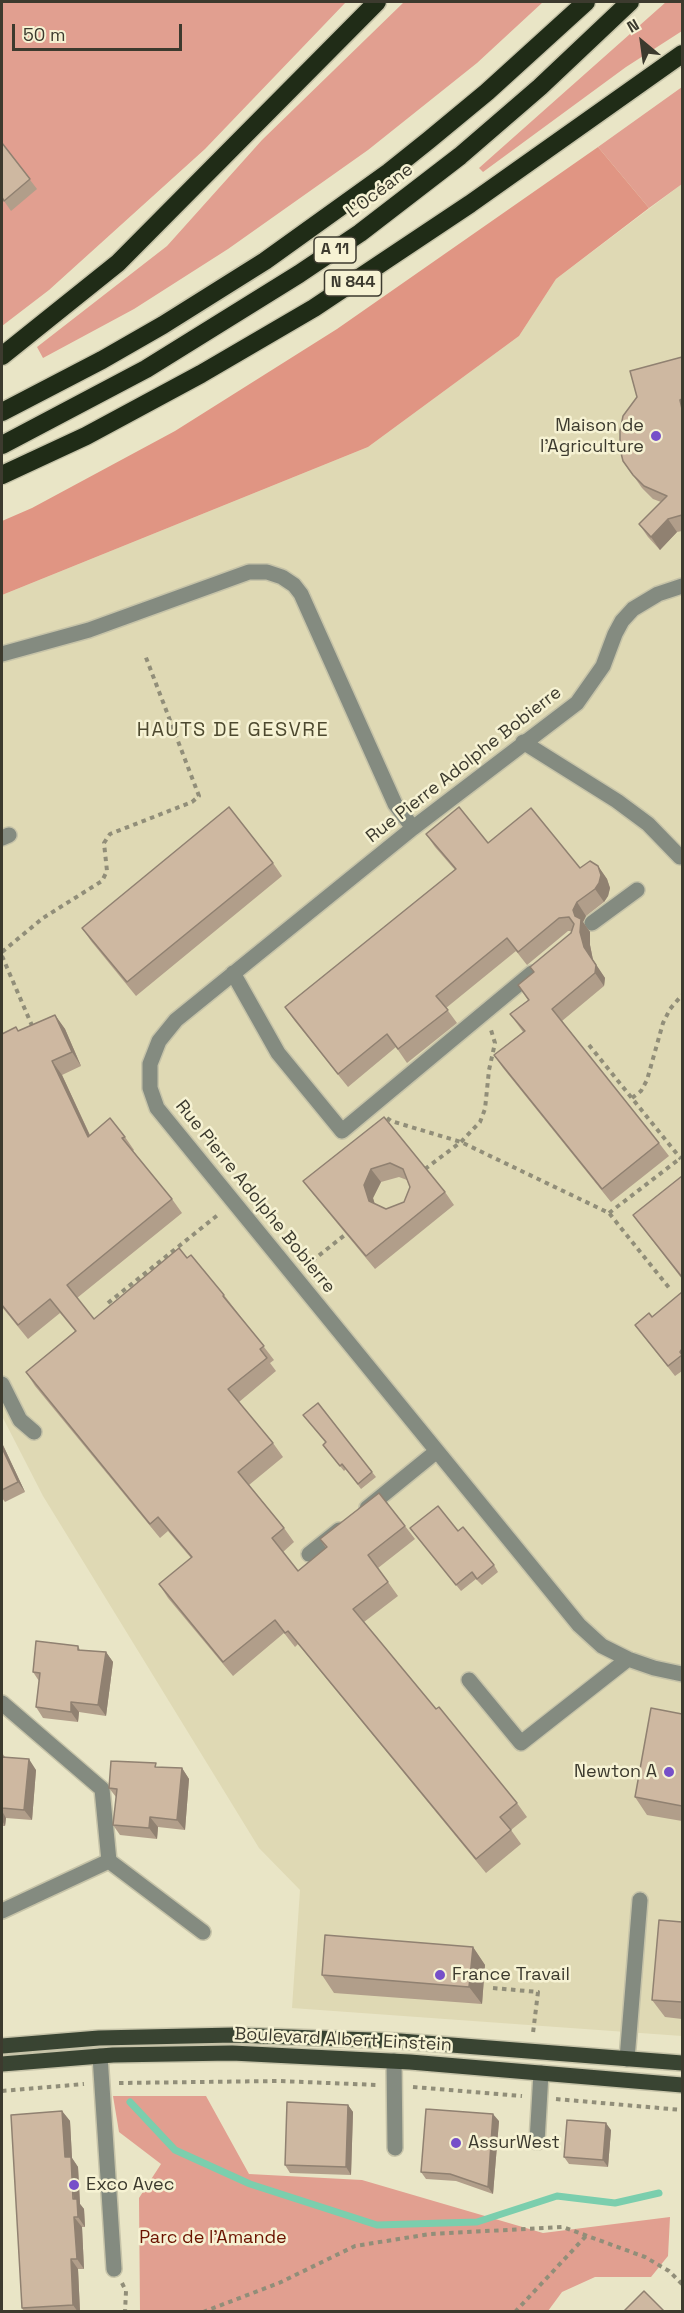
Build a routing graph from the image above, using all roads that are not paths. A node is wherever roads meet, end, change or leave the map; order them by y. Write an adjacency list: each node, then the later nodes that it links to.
1 (377, 2): 5 (highway)
2 (586, 2): 6 (highway, L’Océane / A 11)
3 (630, 2): 7 (highway, L’Océane / A 11)
4 (682, 54): 8 (highway, N 844)
5 (2, 356)
6 (2, 412)
7 (2, 445)
8 (2, 475)
9 (682, 586): 11 (street, Rue Pierre Adolphe Bobierre)
10 (2, 654): 12 (street)
11 (524, 742): 12 (street, Rue Pierre Adolphe Bobierre); 13 (street)
12 (413, 828): 17 (street, Rue Pierre Adolphe Bobierre)
13 (680, 857)
14 (637, 890): 15 (street)
15 (592, 923)
16 (547, 961): 17 (street)
17 (233, 973): 20 (street, Rue Pierre Adolphe Bobierre)
18 (2, 1384): 19 (street)
19 (34, 1432)
20 (437, 1451): 21 (street); 22 (street, Rue Pierre Adolphe Bobierre)
21 (309, 1554)
22 (628, 1659): 23 (street, Rue Pierre Adolphe Bobierre); 24 (street)
23 (682, 1674)
24 (469, 1680)
25 (2, 1703): 26 (street)
26 (109, 1861): 28 (street); 29 (street)
27 (640, 1900): 32 (street)
28 (2, 1911)
29 (203, 1932)
30 (2, 2046): 32 (main road, Boulevard Albert Einstein)
31 (99, 2056): 33 (main road, Boulevard Albert Einstein); 35 (main road, Boulevard Albert Einstein); 40 (street)
32 (627, 2059): 34 (main road, Boulevard Albert Einstein)
33 (394, 2061): 36 (main road, Boulevard Albert Einstein); 39 (street)
34 (682, 2063)
35 (2, 2064)
36 (541, 2073): 37 (main road, Boulevard Albert Einstein); 38 (street)
37 (682, 2085)
38 (537, 2142)
39 (396, 2148)
40 (114, 2269)

